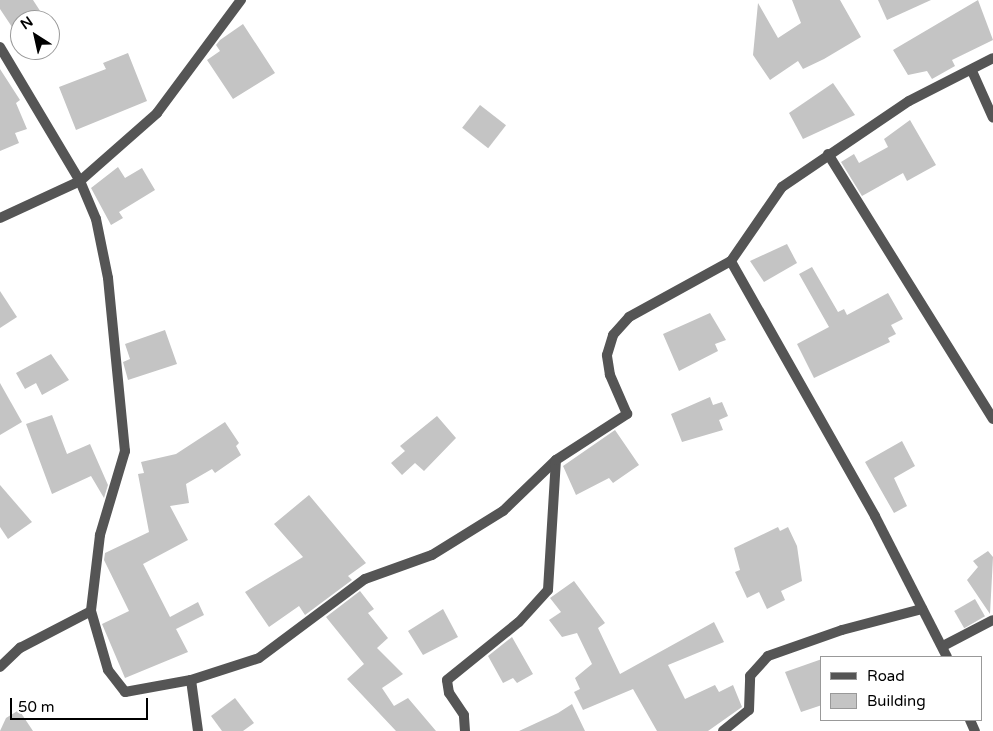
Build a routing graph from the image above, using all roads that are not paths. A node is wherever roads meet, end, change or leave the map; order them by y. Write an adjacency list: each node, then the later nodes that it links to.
1 (240, 0): 7 (street)
2 (0, 47): 7 (street)
3 (993, 58): 4 (street)
4 (972, 71): 5 (street); 6 (street)
5 (993, 118)
6 (828, 154): 9 (street); 10 (street)
7 (80, 181): 8 (street); 13 (street)
8 (0, 218)
9 (731, 261): 11 (street); 12 (street)
10 (993, 419)
11 (556, 460): 18 (street); 20 (street)
12 (922, 609): 15 (street); 21 (street)
13 (91, 611): 17 (street); 18 (street)
14 (993, 620): 15 (street)
15 (943, 646): 16 (street)
16 (947, 656)
17 (0, 666)
18 (191, 680): 19 (street)
19 (198, 731)
20 (465, 731)
21 (723, 731)

